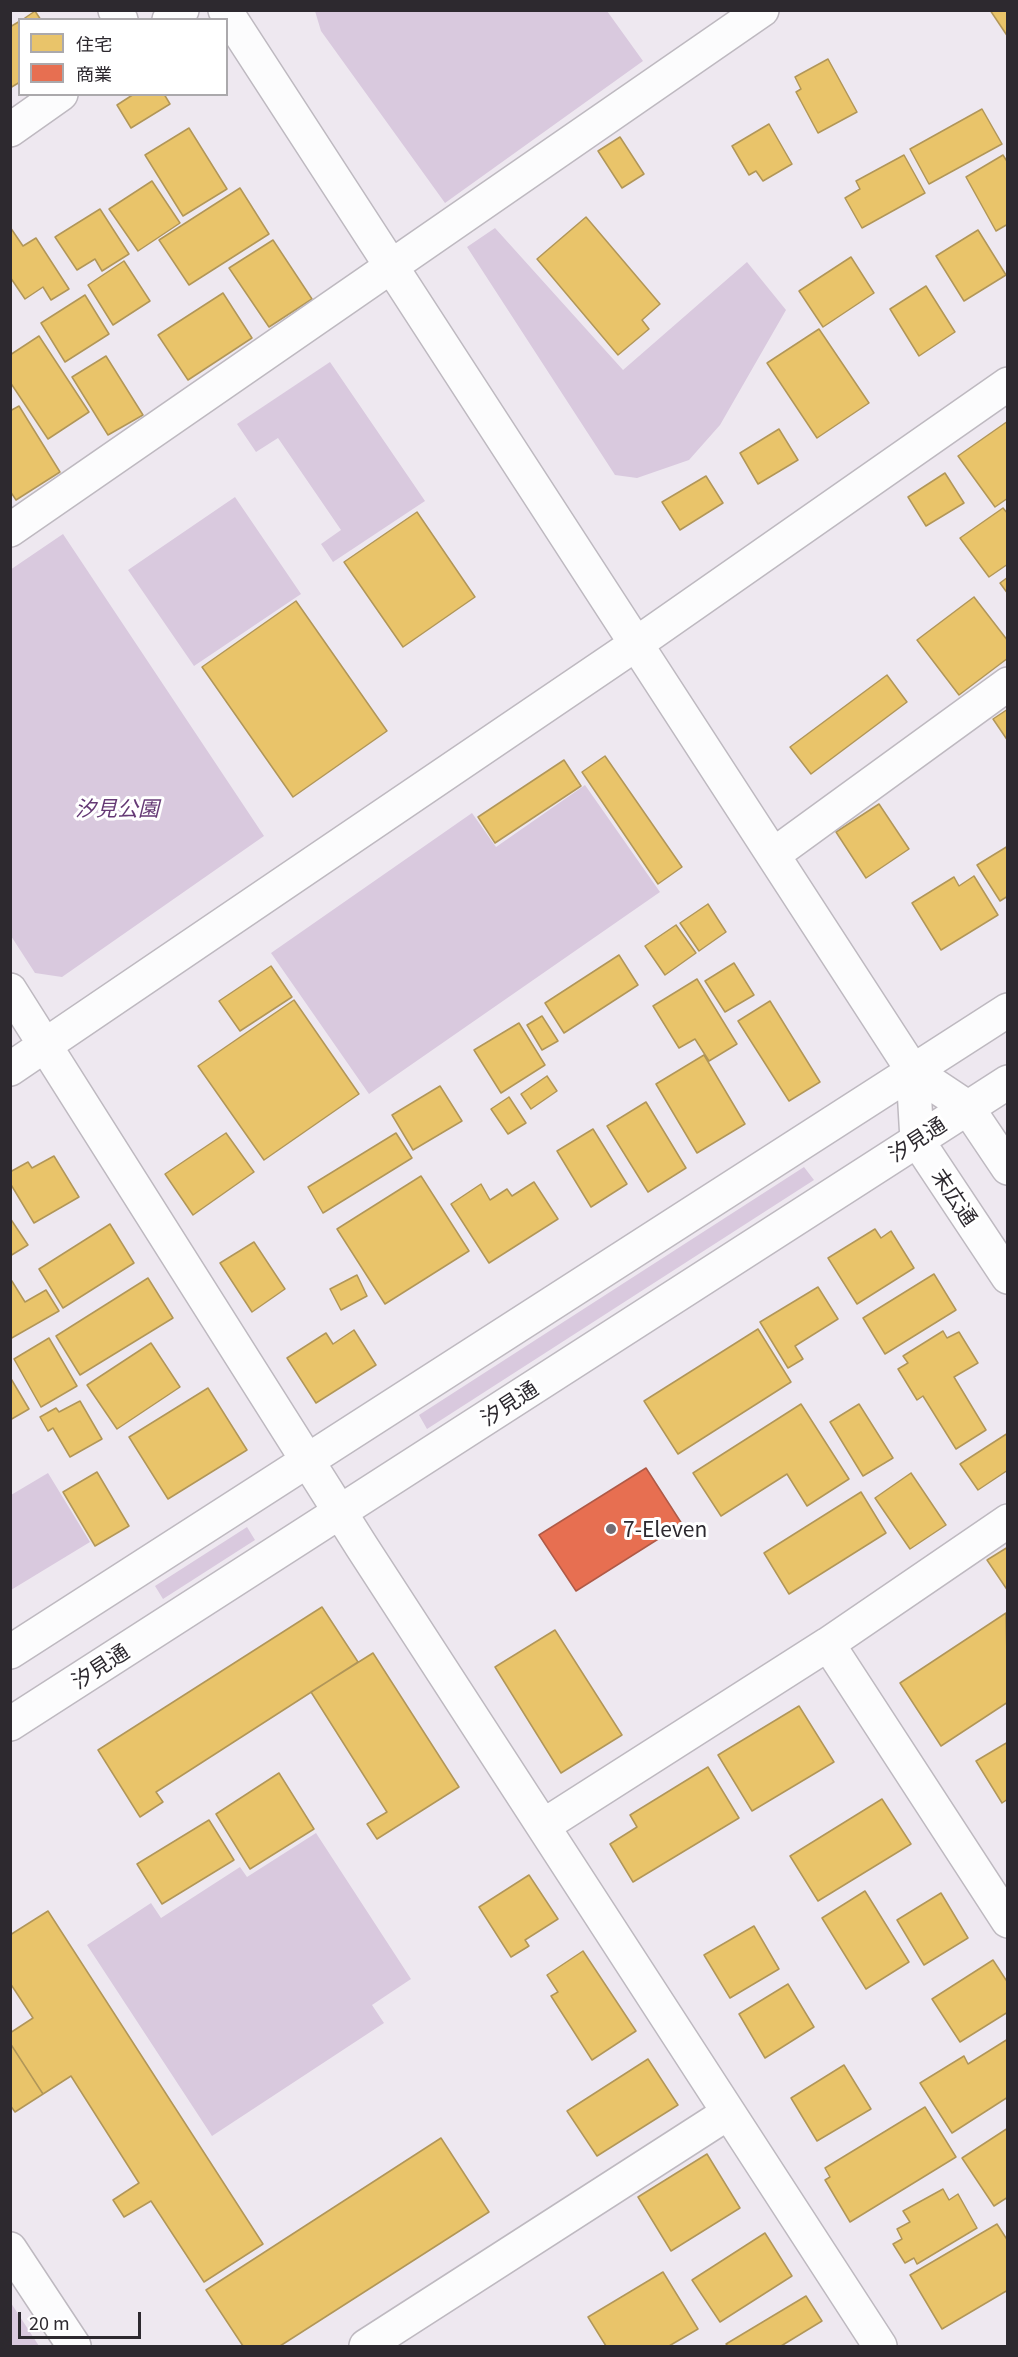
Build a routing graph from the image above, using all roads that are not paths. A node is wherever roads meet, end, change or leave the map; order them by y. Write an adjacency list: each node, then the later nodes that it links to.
1 (225, 10): 5 (street)
2 (762, 10): 5 (street)
3 (58, 96): 4 (street)
4 (10, 130)
5 (391, 267): 7 (street); 8 (street)
6 (1008, 384): 8 (street)
7 (10, 530)
8 (636, 644): 10 (street); 13 (street)
9 (1008, 684): 10 (street)
10 (773, 855): 15 (street)
11 (10, 990): 13 (street)
12 (1008, 1010): 15 (street)
13 (46, 1046): 14 (street); 21 (street)
14 (10, 1069)
15 (913, 1071): 17 (street); 18 (street); 21 (street)
16 (1008, 1082): 17 (street, 汐見通)
17 (967, 1107): 18 (street, 汐見通); 19 (street)
18 (917, 1140): 20 (street, 末広通); 22 (street, 汐見通)
19 (1008, 1168)
20 (1008, 1277)
21 (306, 1460): 22 (street); 25 (street)
22 (339, 1512): 26 (street, 汐見通); 27 (street)
23 (1008, 1521): 24 (street)
24 (828, 1644): 27 (street); 28 (street)
25 (10, 1652)
26 (10, 1724)
27 (543, 1826): 29 (street)
28 (1008, 1921)
29 (728, 2113): 32 (street); 33 (street)
30 (10, 2249): 31 (street)
31 (74, 2346)
32 (366, 2346)
33 (880, 2346)

